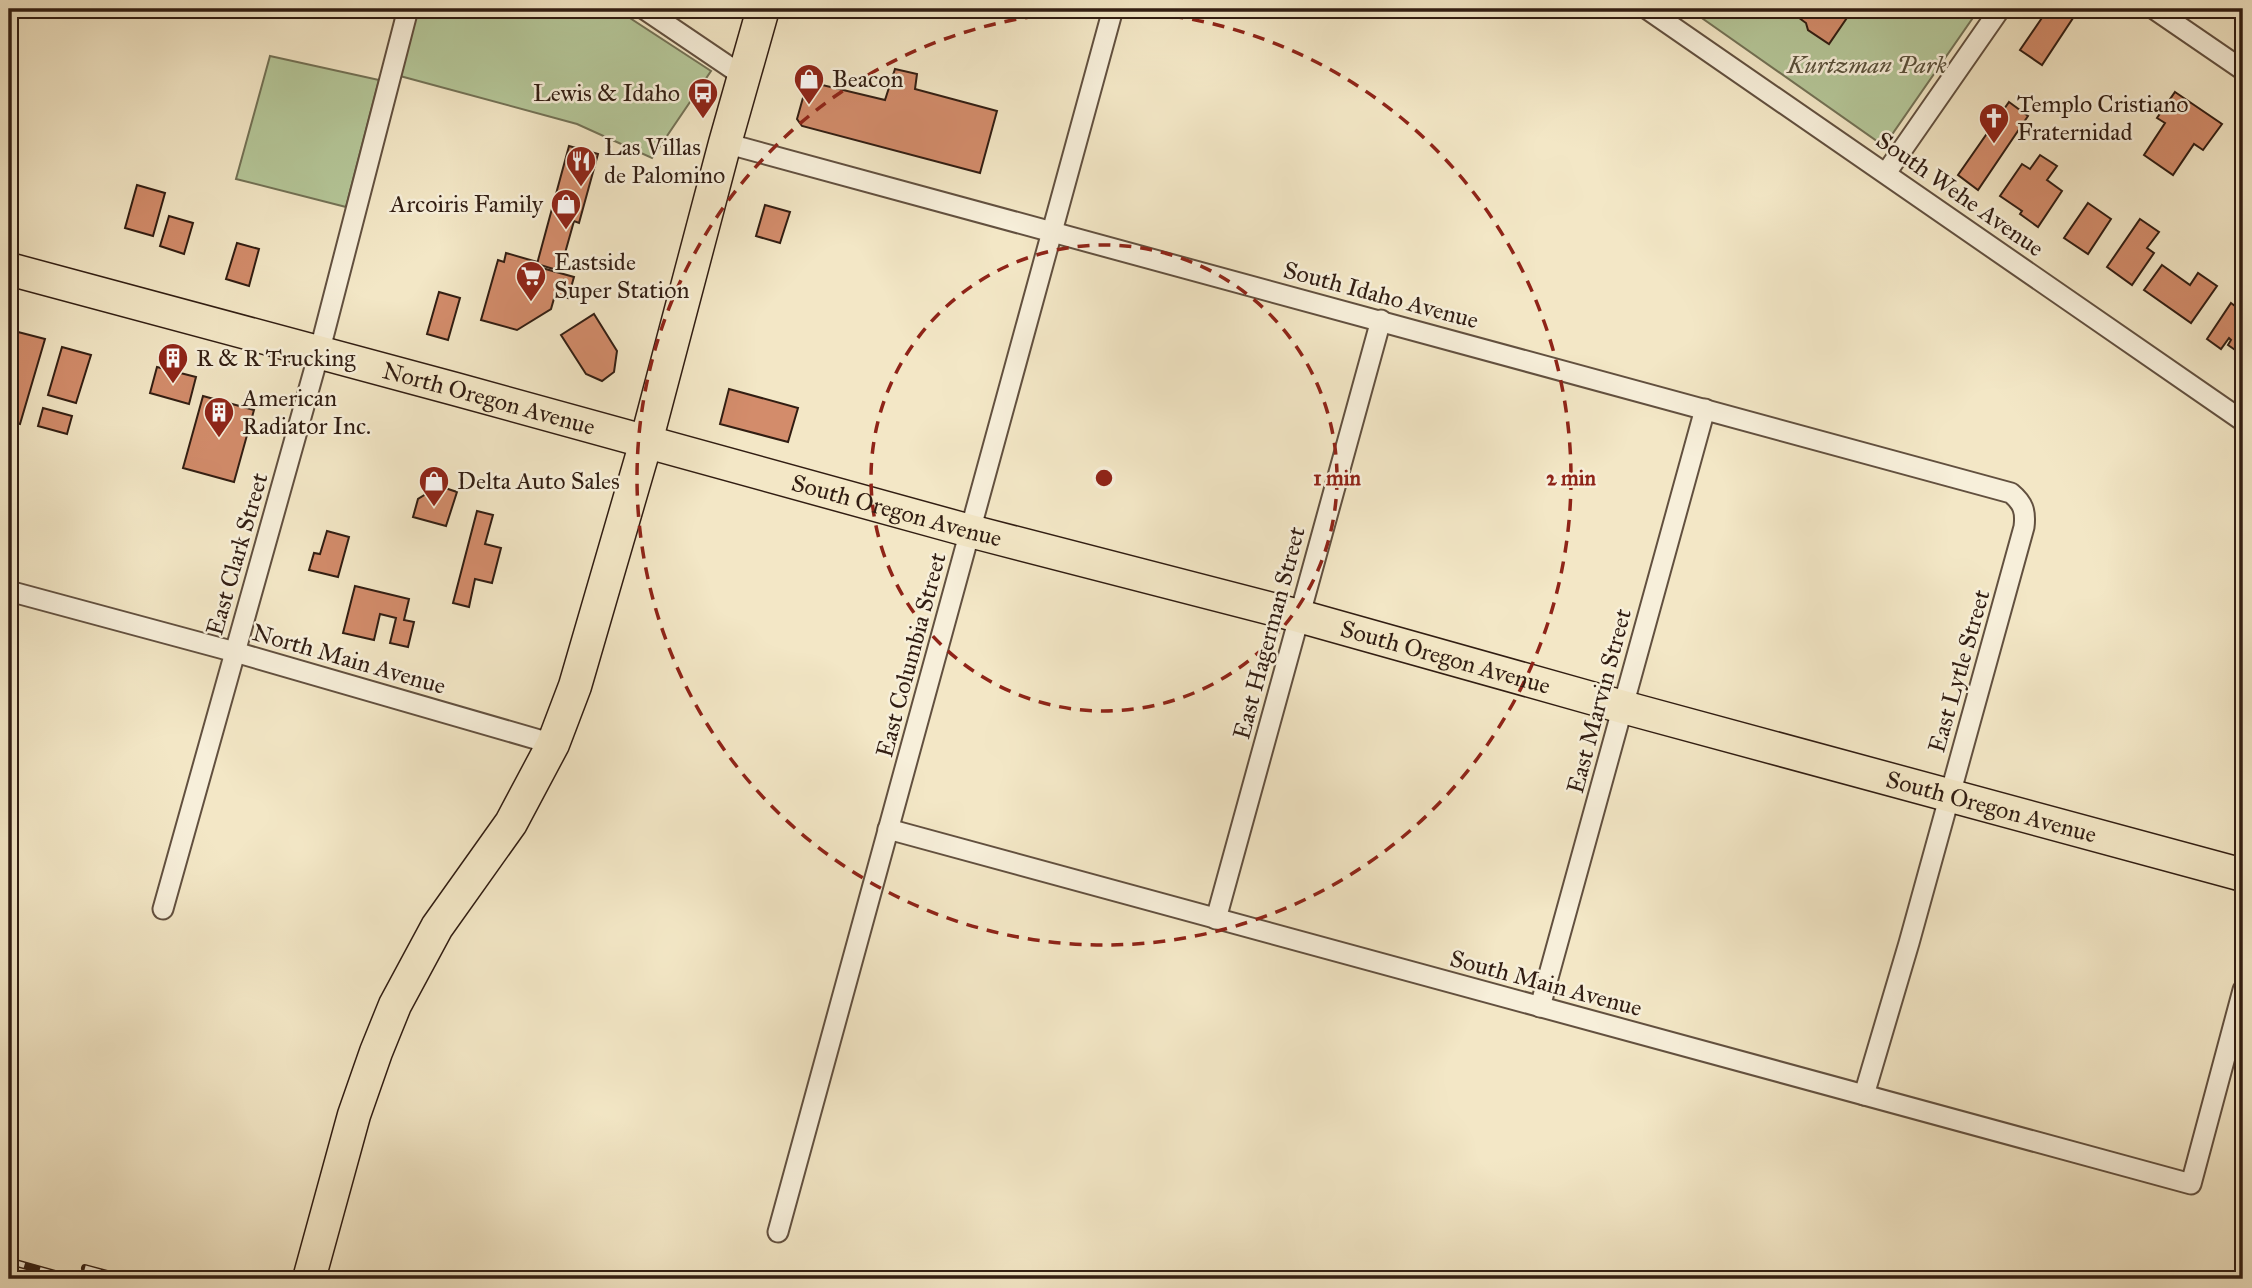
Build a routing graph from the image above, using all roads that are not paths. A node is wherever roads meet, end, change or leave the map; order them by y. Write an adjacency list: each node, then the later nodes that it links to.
1 (408, 9): 15 (street, East Clark Street)
2 (644, 9): 9 (street)
3 (763, 9): 9 (main road)
4 (1113, 9): 12 (street, East Columbia Street)
5 (1647, 9): 11 (street, South Wehe Avenue)
6 (2000, 9): 11 (street)
7 (2154, 9): 8 (street)
8 (2243, 71)
9 (743, 76): 10 (main road)
10 (725, 143): 12 (street, South Idaho Avenue); 18 (main road)
11 (1886, 173): 17 (street, South Wehe Avenue)
12 (1052, 230): 14 (street, South Idaho Avenue); 20 (street, East Columbia Street)
13 (9, 269): 15 (main road, North Oregon Avenue)
14 (1381, 320): 16 (street, South Idaho Avenue); 22 (street, East Hagerman Street)
15 (319, 353): 18 (main road, North Oregon Avenue); 23 (street, East Clark Street)
16 (1705, 409): 19 (street, South Idaho Avenue); 24 (street, East Marvin Street)
17 (2243, 421)
18 (646, 442): 20 (main road, South Oregon Avenue); 25 (main road)
19 (2021, 502): 26 (street, East Lytle Street)
20 (970, 531): 22 (main road, South Oregon Avenue); 27 (street, East Columbia Street)
21 (9, 591): 23 (street, North Main Avenue)
22 (1299, 616): 24 (main road, South Oregon Avenue); 30 (street, East Hagerman Street)
23 (235, 652): 25 (street, North Main Avenue); 29 (street, East Clark Street)
24 (1623, 707): 26 (main road, South Oregon Avenue); 32 (street, East Marvin Street)
25 (552, 744): 35 (main road)
26 (1950, 796): 28 (main road, South Oregon Avenue); 33 (street, East Lytle Street)
27 (888, 829): 30 (street, South Main Avenue); 34 (street, East Columbia Street)
28 (2243, 875)
29 (163, 909)
30 (1216, 919): 32 (street, South Main Avenue)
31 (2243, 989): 33 (street, South Main Avenue)
32 (1540, 1007): 33 (street, South Main Avenue)
33 (1864, 1096)
34 (778, 1233)
35 (309, 1279)

